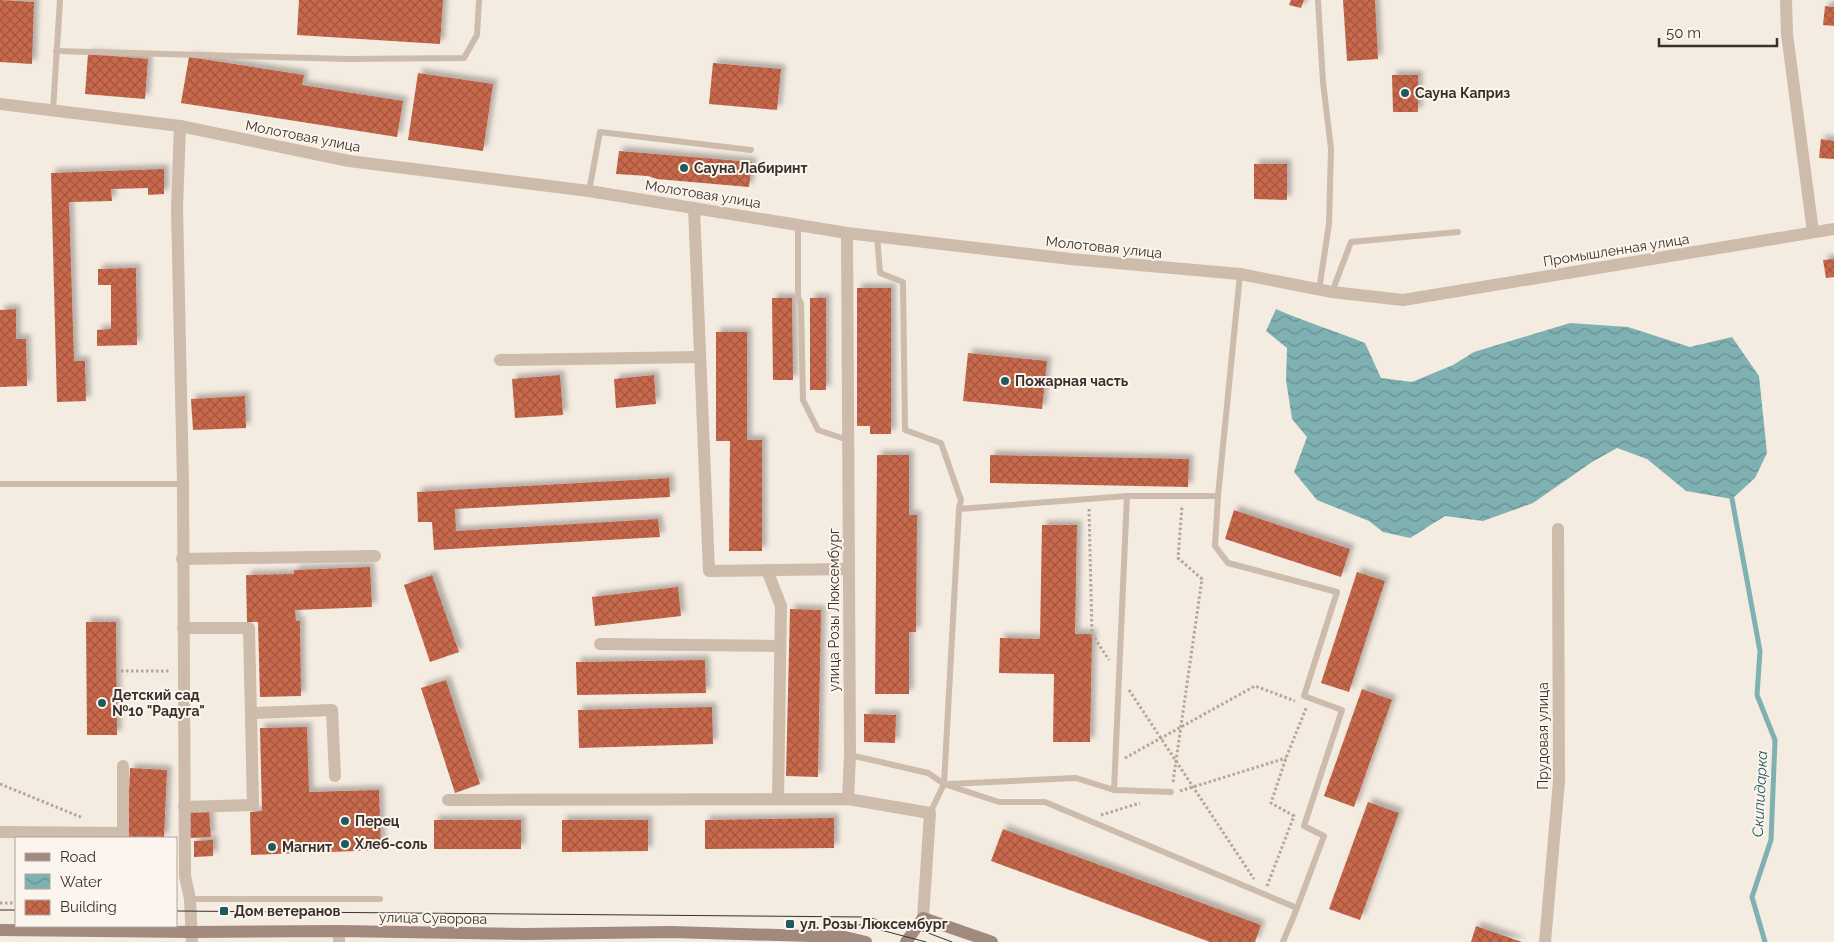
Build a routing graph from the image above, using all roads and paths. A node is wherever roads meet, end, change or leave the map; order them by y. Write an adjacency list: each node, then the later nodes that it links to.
1 (60, 0): 5 (lane)
2 (479, 0): 5 (lane)
3 (1318, 0): 19 (lane)
4 (1786, 0): 15 (street)
5 (56, 51): 7 (lane)
6 (0, 104): 7 (street, Молотовая улица)
7 (52, 111): 8 (street, Молотовая улица)
8 (180, 126): 10 (street, Молотовая улица); 25 (street)
9 (751, 150): 10 (lane)
10 (589, 191): 11 (street, Молотовая улица)
11 (694, 208): 12 (street, Молотовая улица); 21 (street)
12 (798, 225): 16 (street, Молотовая улица); 23 (lane)
13 (1834, 229): 15 (street, Промышленная улица)
14 (1458, 232): 19 (lane)
15 (1813, 232): 20 (street, Промышленная улица)
16 (847, 233): 17 (street, Молотовая улица); 23 (street, улица Розы Люксембург)
17 (877, 236): 18 (street, Молотовая улица); 30 (lane)
18 (1240, 274): 19 (street, Молотовая улица); 28 (lane)
19 (1326, 291): 20 (street, Молотовая улица)
20 (1403, 300)
21 (700, 358): 22 (street); 35 (street)
22 (500, 360)
23 (848, 440): 34 (street, улица Розы Люксембург)
24 (0, 484): 25 (lane)
25 (183, 484): 33 (street)
26 (1127, 496): 27 (lane); 29 (lane); 41 (lane)
27 (1183, 496): 28 (lane); 43 (path)
28 (1218, 496): 72 (lane)
29 (1089, 499): 30 (lane); 41 (path)
30 (959, 509): 52 (lane)
31 (1558, 529): 82 (street, Прудовая улица)
32 (375, 556): 33 (street)
33 (182, 559): 36 (street)
34 (848, 568): 35 (street); 45 (street, улица Розы Люксембург)
35 (767, 570): 38 (street)
36 (183, 628): 40 (street); 42 (street)
37 (600, 644): 38 (street)
38 (780, 646): 56 (street)
39 (116, 670): 40 (path)
40 (183, 671): 60 (street)
41 (1119, 675): 44 (path); 48 (lane)
42 (252, 713): 50 (street); 60 (street)
43 (1181, 727): 44 (path); 46 (path); 47 (path)
44 (1160, 738): 47 (path); 48 (path)
45 (850, 755): 52 (lane); 57 (street, улица Розы Люксембург)
46 (1286, 758): 53 (path); 67 (path)
47 (1176, 761): 53 (path); 55 (path)
48 (1115, 763): 54 (lane)
49 (123, 766): 65 (street)
50 (335, 776)
51 (0, 784): 63 (path)
52 (944, 784): 54 (lane); 61 (lane); 62 (lane)
53 (1193, 787): 55 (path); 67 (path)
54 (1114, 790): 55 (lane)
55 (1173, 792)
56 (778, 799): 57 (street); 58 (street)
57 (848, 799): 61 (street)
58 (448, 800)
59 (1148, 800): 62 (path)
60 (184, 807): 66 (street)
61 (930, 813): 73 (street)
62 (1086, 819): 67 (lane)
63 (91, 822)
64 (0, 832): 65 (street)
65 (123, 836)
66 (180, 876): 68 (street)
67 (1264, 894): 72 (lane)
68 (190, 899): 69 (lane); 76 (street)
69 (380, 899)
70 (0, 903): 71 (path)
71 (15, 903)
72 (1298, 908): 81 (lane)
73 (923, 918): 79 (main road); 80 (main road)
74 (0, 930): 76 (main road, улица Суворова)
75 (339, 936): 76 (main road, улица Суворова); 77 (main road, улица Суворова)
76 (192, 937)
77 (525, 938): 78 (main road, улица Суворова)
78 (866, 942)
79 (906, 942)
80 (992, 942)
81 (1283, 942)
82 (1545, 942)

